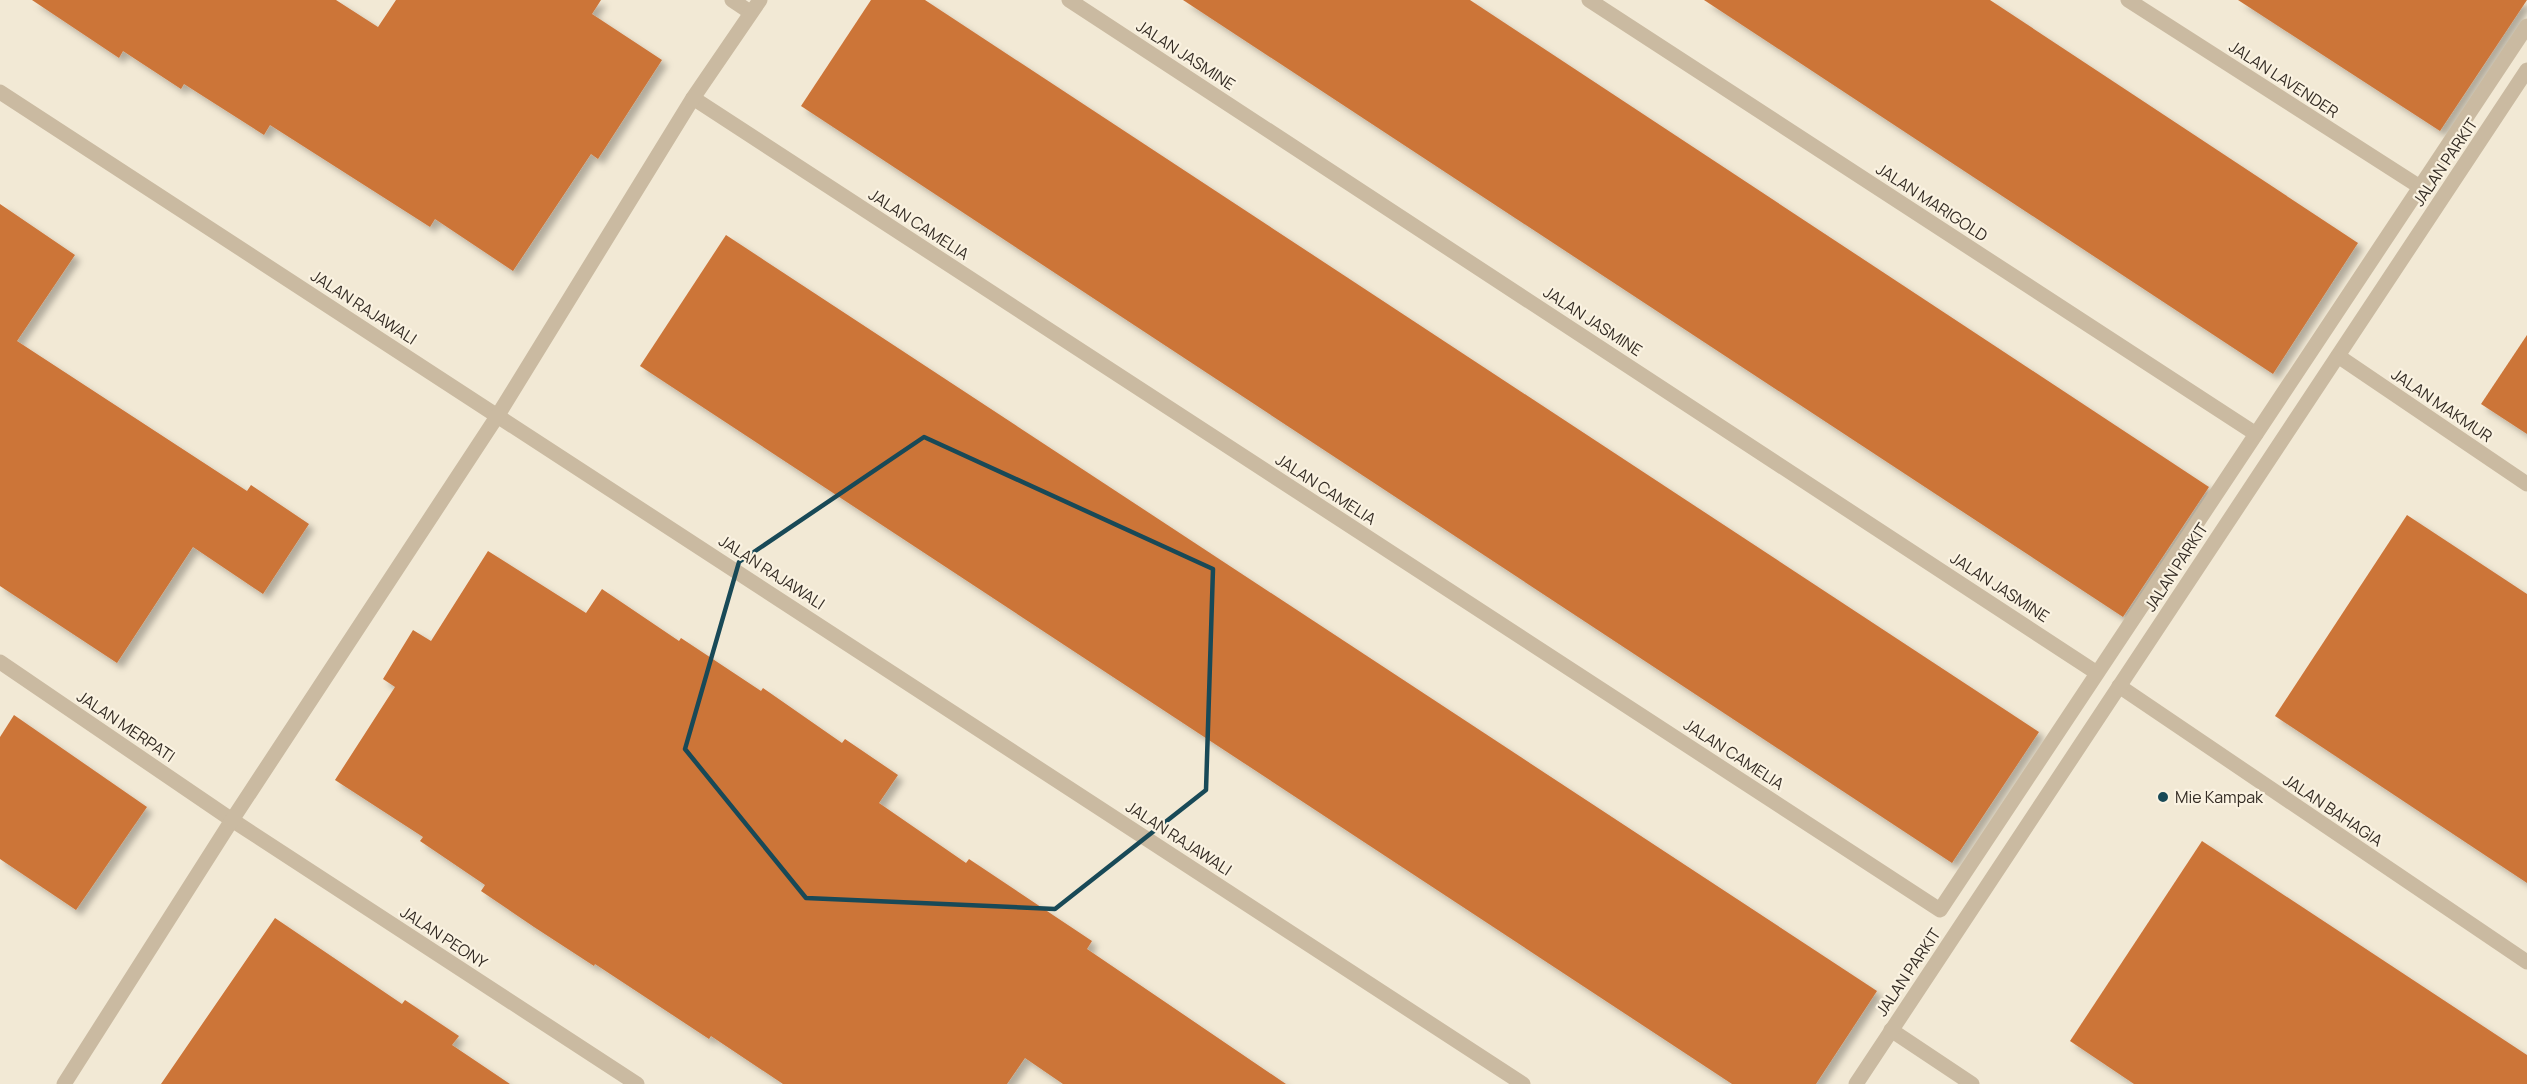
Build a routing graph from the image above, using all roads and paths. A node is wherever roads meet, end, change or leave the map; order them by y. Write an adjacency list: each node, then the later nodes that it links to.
1 (732, 0): 6 (street)
2 (760, 0): 6 (street)
3 (1069, 0): 17 (street, JALAN JASMINE)
4 (1589, 0): 14 (street, JALAN MARIGOLD)
5 (2128, 0): 11 (street, JALAN LAVENDER)
6 (750, 12): 10 (street)
7 (2527, 26): 11 (street)
8 (2527, 70): 12 (street, JALAN PARKIT)
9 (0, 92): 13 (street, JALAN RAJAWALI)
10 (693, 98): 13 (street); 17 (street, JALAN CAMELIA)
11 (2420, 188): 14 (street)
12 (2338, 356): 15 (street, JALAN MAKMUR); 18 (street, JALAN PARKIT)
13 (498, 415): 19 (street); 24 (street, JALAN RAJAWALI)
14 (2256, 434): 17 (street)
15 (2527, 484)
16 (0, 662): 19 (street, JALAN MERPATI)
17 (2097, 673)
18 (2119, 686): 20 (street, JALAN BAHAGIA); 21 (street, JALAN PARKIT)
19 (232, 820): 22 (street); 23 (street, JALAN PEONY)
20 (2527, 962)
21 (1891, 1030): 25 (street, JALAN PARKIT); 26 (street)
22 (64, 1084)
23 (637, 1084)
24 (1523, 1084)
25 (1856, 1084)
26 (1972, 1084)

